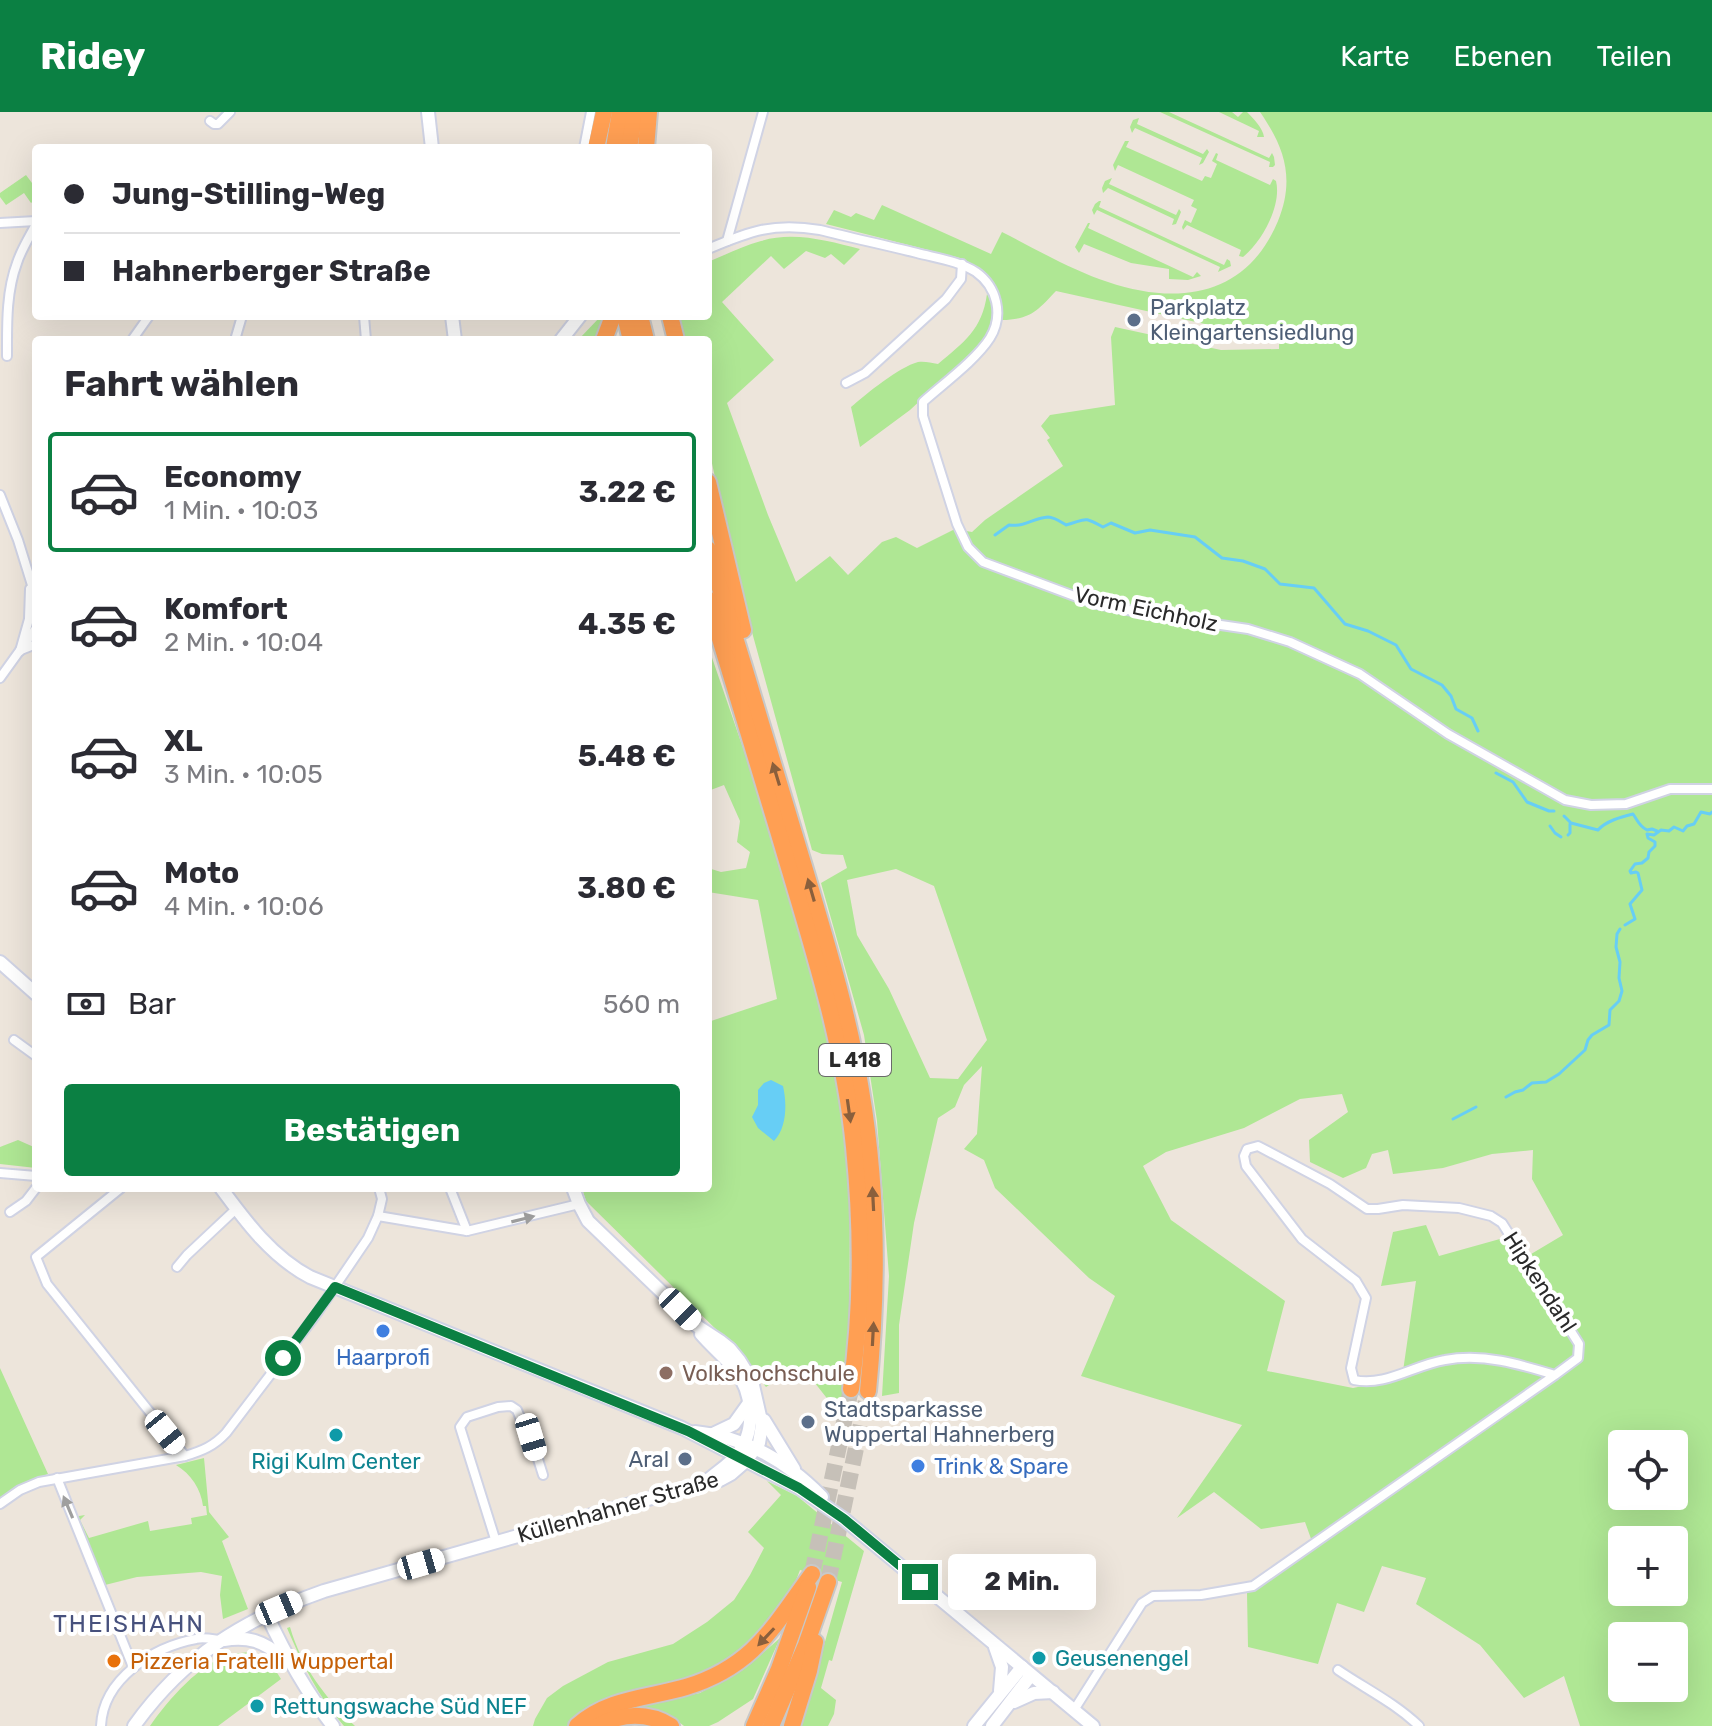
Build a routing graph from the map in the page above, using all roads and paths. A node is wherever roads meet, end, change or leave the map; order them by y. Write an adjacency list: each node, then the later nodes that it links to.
1 (230, 112): 9 (street)
2 (428, 112): 10 (main road)
3 (591, 112): 11 (street)
4 (604, 112): 12 (highway)
5 (620, 112): 13 (highway)
6 (635, 112): 14 (highway)
7 (649, 112): 15 (highway)
8 (763, 112): 19 (street)
9 (210, 121)
10 (432, 144)
11 (585, 144)
12 (597, 144)
13 (615, 144)
14 (630, 144)
15 (646, 144)
16 (32, 222): 17 (street)
17 (0, 223)
18 (32, 231): 22 (street)
19 (727, 241): 20 (street, Vorm Eichholz); 21 (street, Vorm Eichholz)
20 (712, 247)
21 (962, 264): 23 (street); 36 (street, Vorm Eichholz)
22 (7, 356)
23 (846, 383)
24 (0, 495): 27 (street)
25 (712, 499): 35 (highway)
26 (712, 565): 35 (highway, L 418)
27 (31, 581): 28 (street); 33 (street)
28 (32, 584)
29 (712, 609): 35 (highway, L 418)
30 (32, 634): 33 (street)
31 (32, 646): 33 (street)
32 (712, 648): 35 (highway)
33 (20, 651): 34 (street)
34 (0, 678)
35 (742, 688): 58 (highway, L 418, one-way to 58); 59 (highway, L 418, one-way to 35)
36 (1712, 789)
37 (0, 962): 38 (main road)
38 (32, 990)
39 (14, 1040): 40 (street)
40 (32, 1053)
41 (0, 1173): 42 (street)
42 (32, 1176)
43 (33, 1192): 51 (street)
44 (116, 1192): 64 (street)
45 (224, 1192): 50 (main road)
46 (380, 1192): 52 (street)
47 (452, 1192): 53 (street)
48 (574, 1192): 49 (main road)
49 (579, 1204): 53 (street, one-way to 49); 56 (main road)
50 (236, 1209): 54 (street); 55 (main road)
51 (10, 1212)
52 (378, 1216): 53 (street); 55 (street)
53 (467, 1231)
54 (177, 1267)
55 (335, 1287): 62 (main road); 64 (street)
56 (697, 1326): 60 (main road); 61 (main road)
57 (1555, 1375): 57 (street, Hipkendahl); 84 (street, Hipkendahl)
58 (851, 1389)
59 (868, 1391)
60 (749, 1403): 62 (main road); 63 (main road)
61 (760, 1412): 63 (main road); 70 (main road)
62 (712, 1439): 63 (main road); 65 (main road); 68 (main road)
63 (749, 1442): 65 (main road, Küllenhahner Straße); 70 (main road)
64 (185, 1456): 69 (street)
65 (741, 1460): 66 (main road); 68 (main road, Küllenhahner Straße)
66 (770, 1473): 68 (main road); 72 (main road)
67 (543, 1475): 73 (street, Küllenhahner Straße)
68 (717, 1477): 73 (main road, Küllenhahner Straße)
69 (57, 1478): 71 (street); 78 (street, one-way to 69)
70 (801, 1478): 72 (main road)
71 (0, 1504)
72 (844, 1519): 76 (main road)
73 (496, 1542): 74 (main road, Küllenhahner Straße)
74 (266, 1613): 75 (main road, Küllenhahner Straße); 77 (main road)
75 (220, 1640): 77 (main road); 78 (street, Küllenhahner Straße); 86 (main road, Küllenhahner Straße)
76 (994, 1644): 80 (main road); 82 (main road)
77 (290, 1663): 87 (main road)
78 (133, 1667): 85 (street, Küllenhahner Straße)
79 (1338, 1670): 97 (street)
80 (1026, 1671): 81 (main road); 82 (main road); 83 (main road)
81 (1053, 1692): 83 (main road); 84 (main road)
82 (999, 1694): 94 (main road)
83 (1010, 1704): 95 (main road)
84 (1074, 1710): 96 (main road)
85 (101, 1726)
86 (134, 1726)
87 (333, 1726)
88 (577, 1726): 91 (highway, one-way to 88)
89 (598, 1726): 90 (highway)
90 (671, 1726)
91 (754, 1726)
92 (771, 1726): 93 (highway)
93 (792, 1726)
94 (974, 1726)
95 (992, 1726)
96 (1093, 1726)
97 (1419, 1726)

